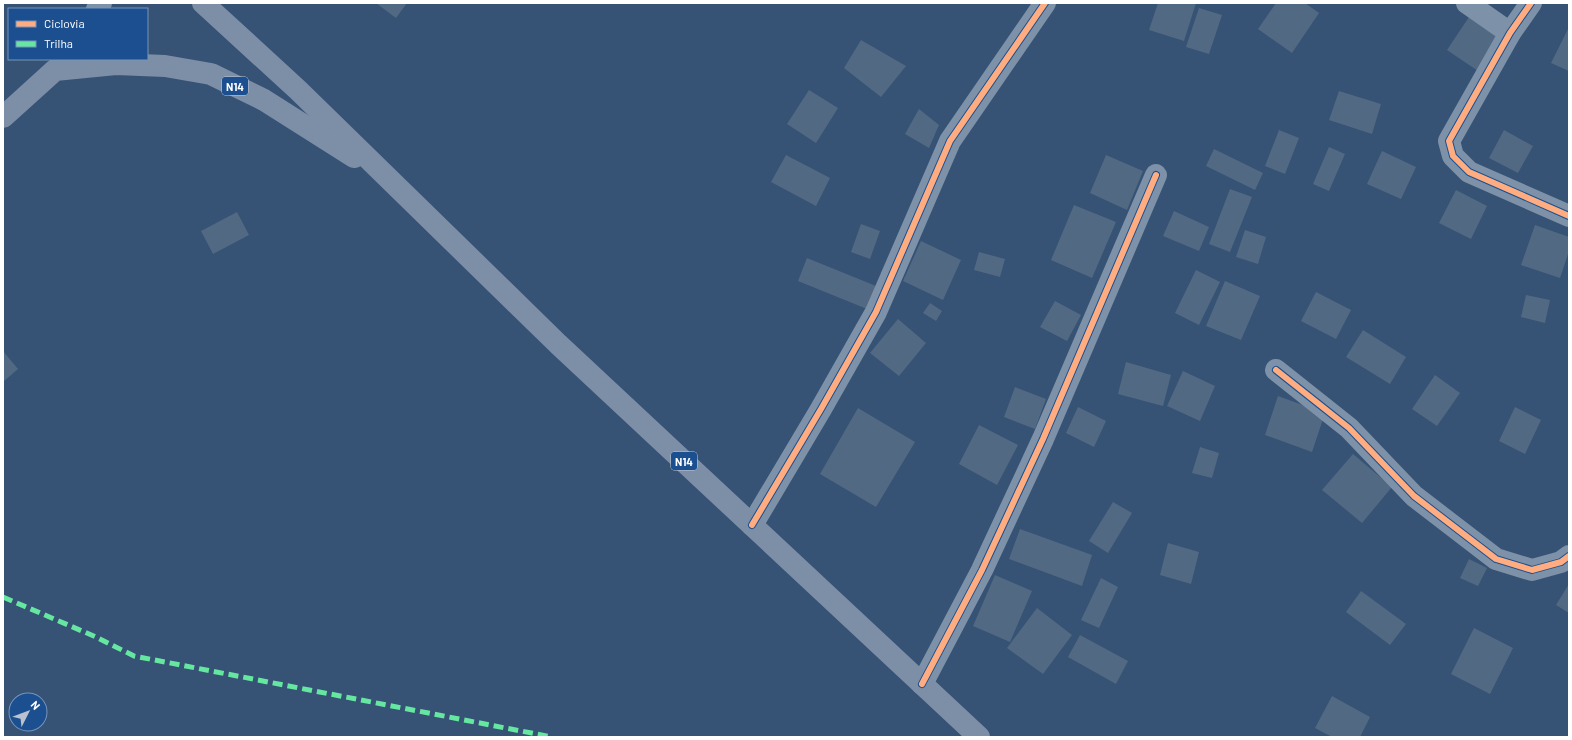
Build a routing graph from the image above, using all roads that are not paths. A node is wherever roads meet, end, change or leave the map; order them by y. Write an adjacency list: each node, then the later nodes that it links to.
1 (203, 3): 9 (main road, N14)
2 (1044, 3): 12 (street)
3 (1468, 3): 5 (street)
4 (1531, 3): 5 (street)
5 (1510, 33): 10 (street)
6 (59, 64): 7 (main road, N14); 9 (main road, N14)
7 (3, 117)
8 (1156, 175): 14 (street)
9 (393, 181): 12 (main road, N14)
10 (1569, 216)
11 (1276, 370): 13 (street)
12 (752, 525): 14 (main road, N14)
13 (1569, 556)
14 (922, 684): 15 (main road, N14)
15 (979, 737)

